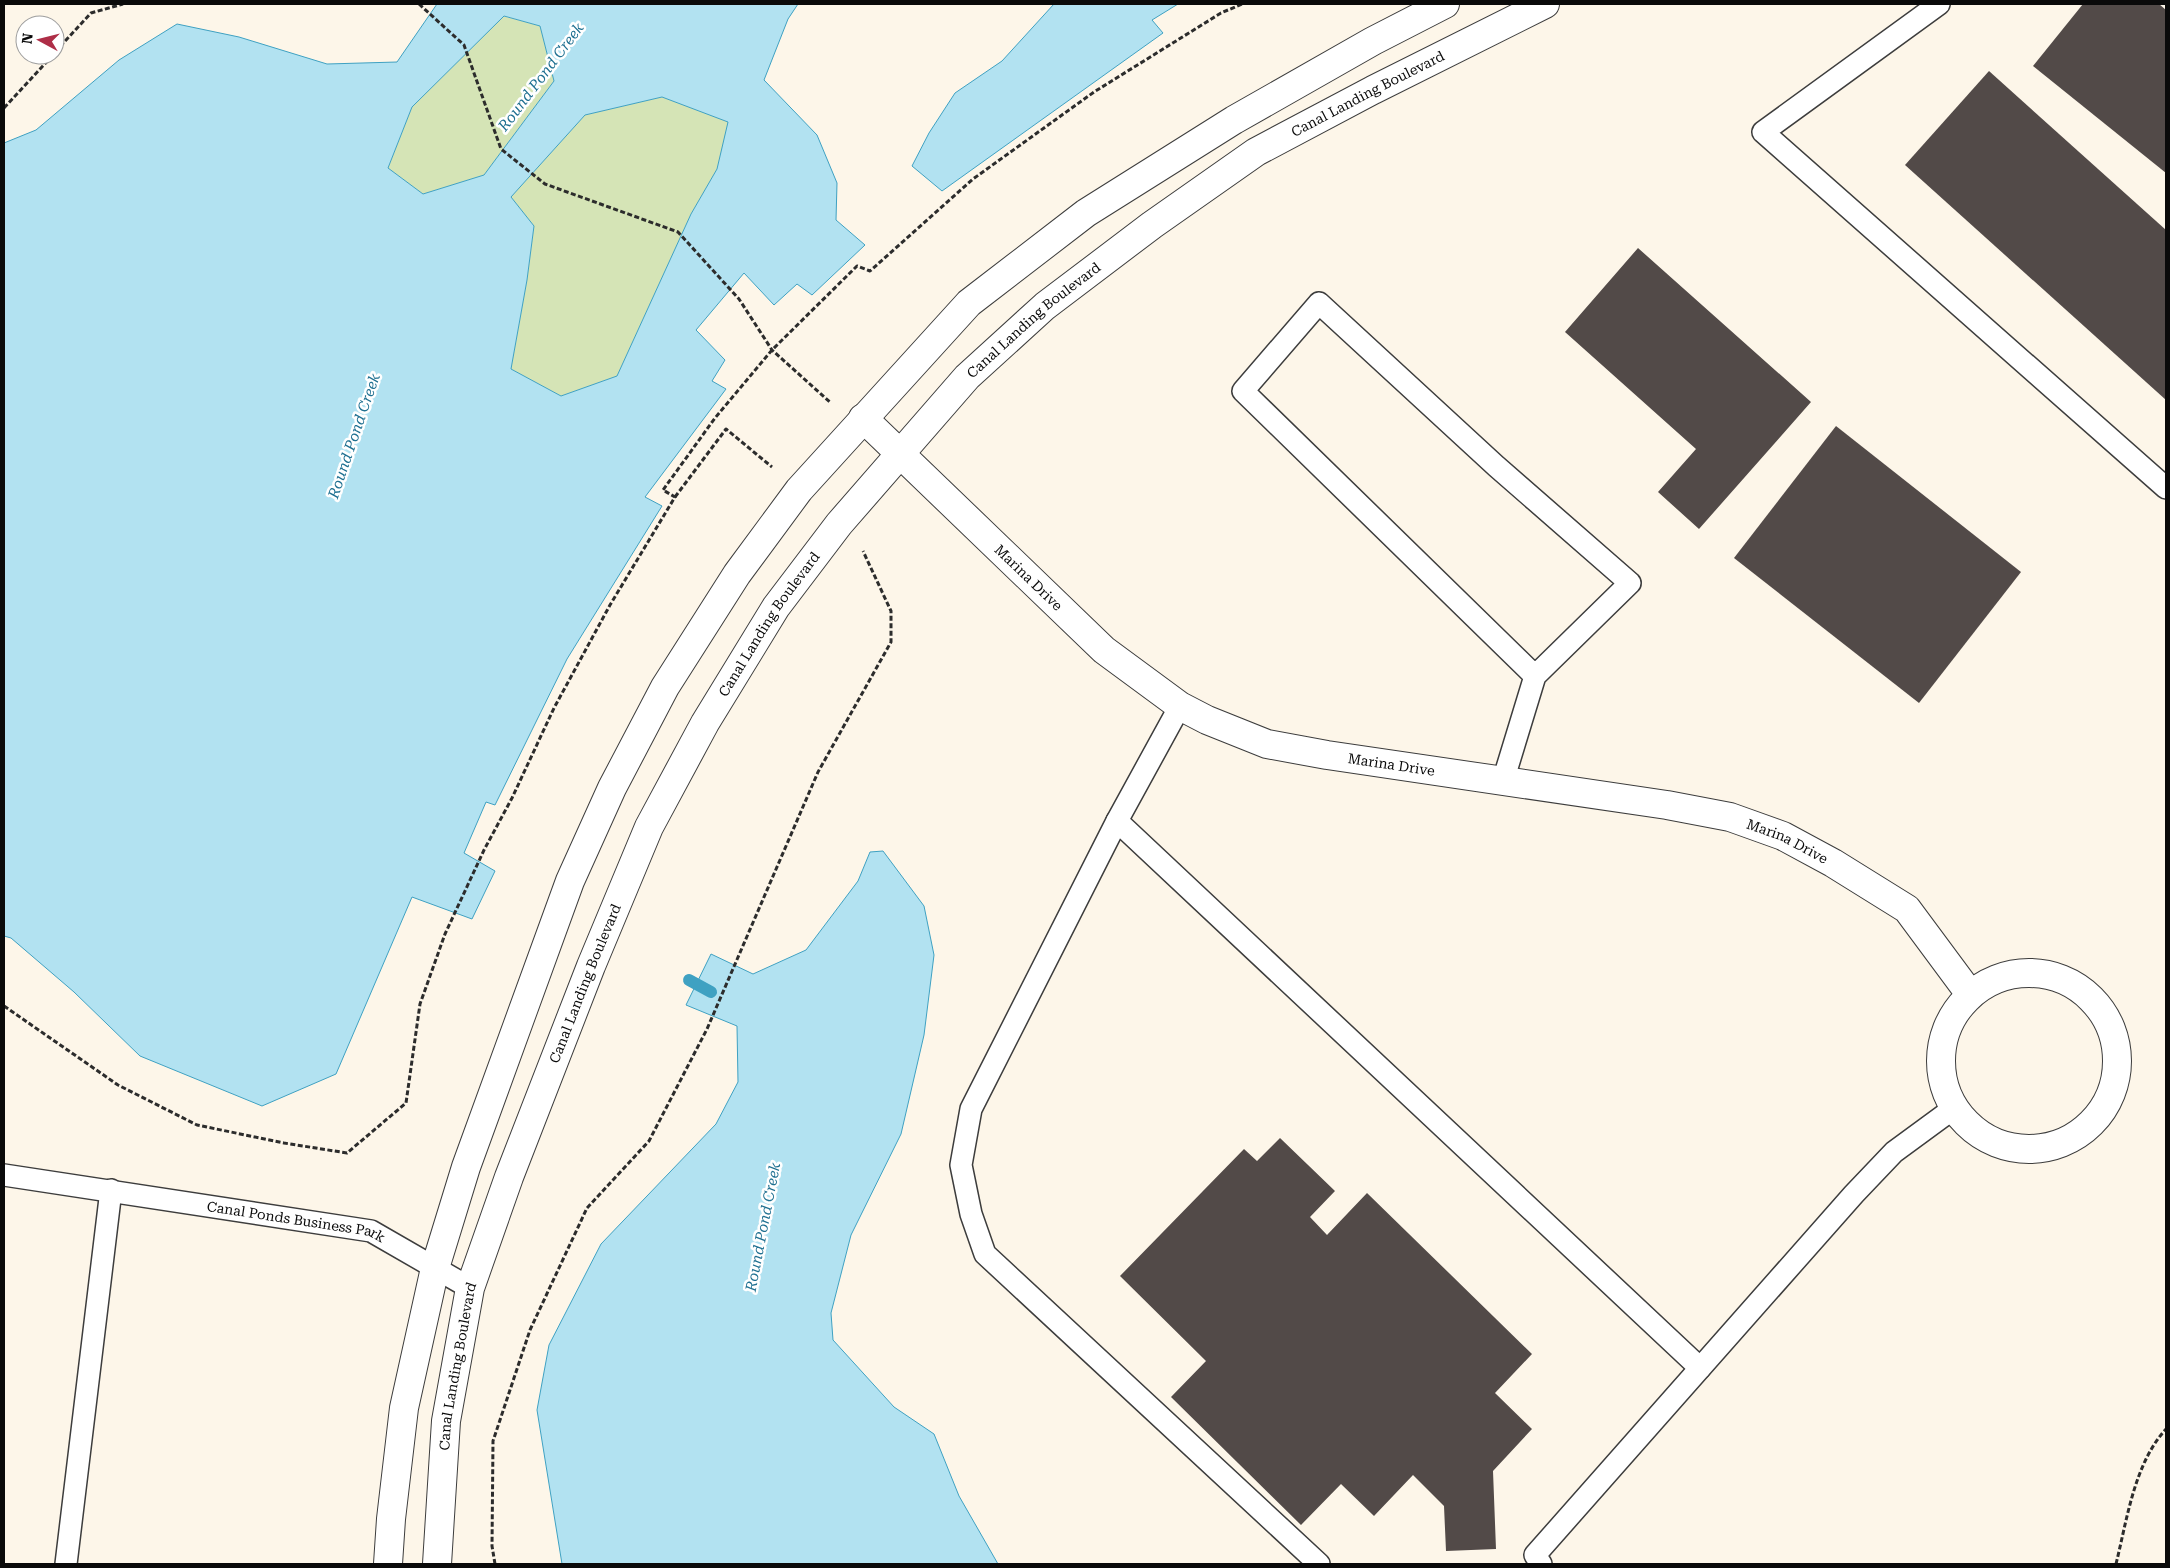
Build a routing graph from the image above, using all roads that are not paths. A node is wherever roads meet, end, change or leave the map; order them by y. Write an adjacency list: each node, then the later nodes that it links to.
1 (1445, 4): 4 (street)
2 (1545, 4): 5 (street, Canal Landing Boulevard)
3 (1939, 4): 6 (lane)
4 (863, 418): 5 (street, Marina Drive); 15 (street)
5 (899, 454): 8 (street, Marina Drive); 16 (street, Canal Landing Boulevard)
6 (2166, 488)
7 (1536, 676): 7 (lane); 9 (lane)
8 (1180, 706): 9 (street, Marina Drive); 10 (lane)
9 (1504, 781): 11 (street, Marina Drive)
10 (1118, 821): 17 (lane); 22 (lane)
11 (1970, 994): 12 (street); 12 (street)
12 (1954, 1108): 17 (lane)
13 (4, 1175): 14 (lane, Canal Ponds Business Park)
14 (111, 1190): 15 (lane, Canal Ponds Business Park); 19 (lane)
15 (435, 1268): 16 (lane, Canal Ponds Business Park); 20 (street)
16 (470, 1288): 21 (street, Canal Landing Boulevard)
17 (1700, 1368): 18 (lane)
18 (1538, 1560)
19 (66, 1564)
20 (388, 1564)
21 (437, 1564)
22 (1319, 1564)

